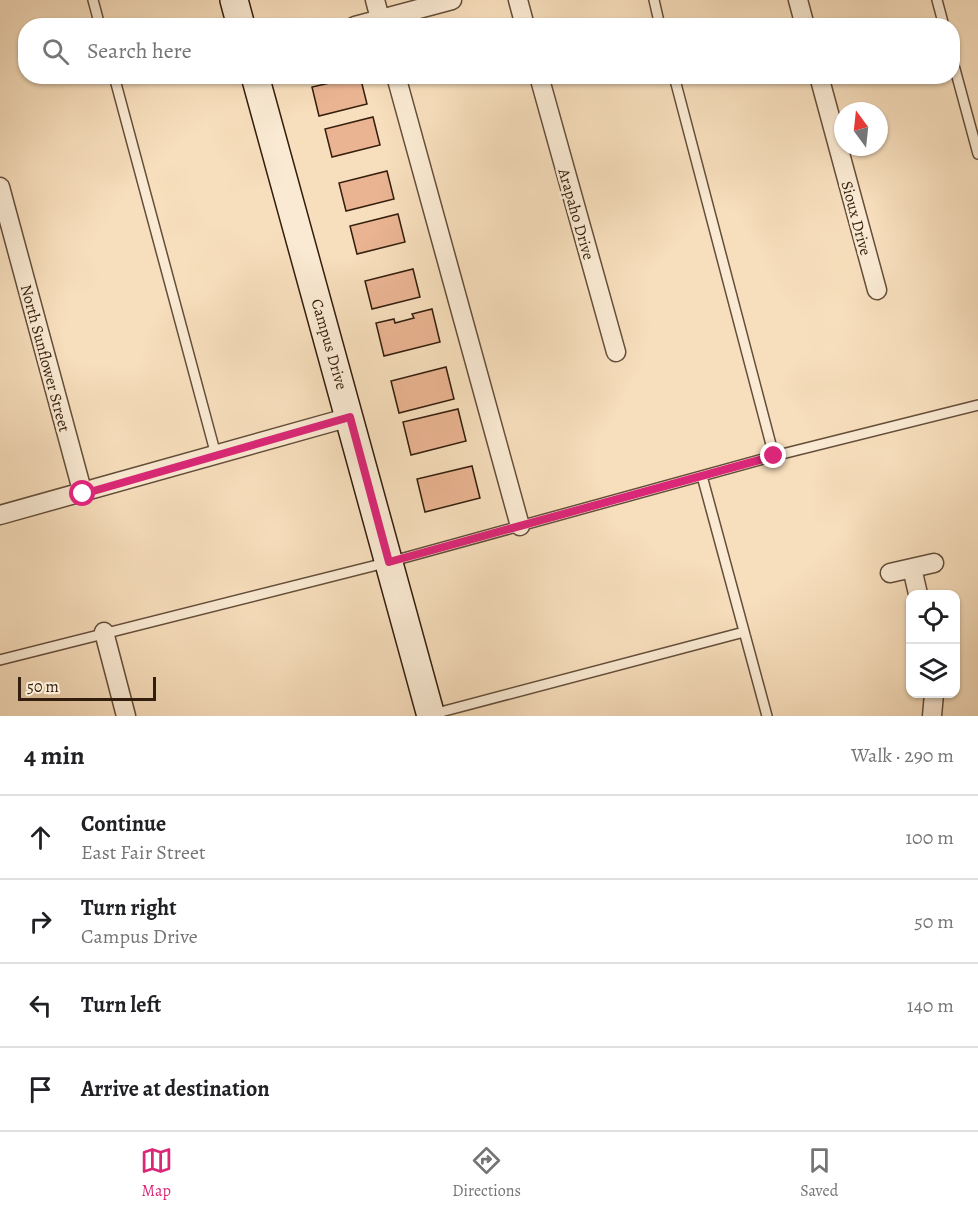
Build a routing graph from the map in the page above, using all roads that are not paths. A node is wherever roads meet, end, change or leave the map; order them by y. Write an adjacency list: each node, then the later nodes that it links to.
1 (93, 0): 9 (lane)
2 (234, 0): 10 (main road)
3 (375, 0): 11 (street)
4 (452, 0): 12 (street)
5 (518, 0): 13 (street)
6 (654, 0): 14 (lane)
7 (798, 0): 15 (street)
8 (937, 0): 16 (lane)
9 (98, 18)
10 (239, 18)
11 (380, 18)
12 (394, 18)
13 (523, 18)
14 (658, 18)
15 (803, 18)
16 (942, 18)
17 (116, 84): 30 (lane)
18 (257, 84): 29 (main road, Campus Drive)
19 (398, 84): 35 (street)
20 (541, 84): 27 (street, Arapaho Drive)
21 (676, 84): 31 (lane)
22 (821, 84): 26 (street, Sioux Drive)
23 (959, 84): 24 (lane)
24 (978, 154)
25 (0, 187): 33 (street, North Sunflower Street)
26 (877, 290)
27 (616, 352)
28 (978, 405): 31 (lane)
29 (350, 417): 30 (street); 36 (main road, Campus Drive)
30 (216, 455): 33 (street)
31 (774, 456): 32 (lane)
32 (702, 476): 35 (lane); 42 (lane)
33 (83, 494): 34 (street)
34 (0, 515)
35 (520, 526): 36 (lane)
36 (389, 562): 41 (lane); 45 (main road, Campus Drive)
37 (934, 563): 38 (street)
38 (912, 568): 39 (street); 40 (street)
39 (890, 573)
40 (917, 590)
41 (104, 632): 43 (lane); 46 (street)
42 (744, 632): 45 (lane); 47 (lane)
43 (0, 660)
44 (934, 698): 48 (street)
45 (431, 715)
46 (126, 716)
47 (767, 716)
48 (932, 716)

